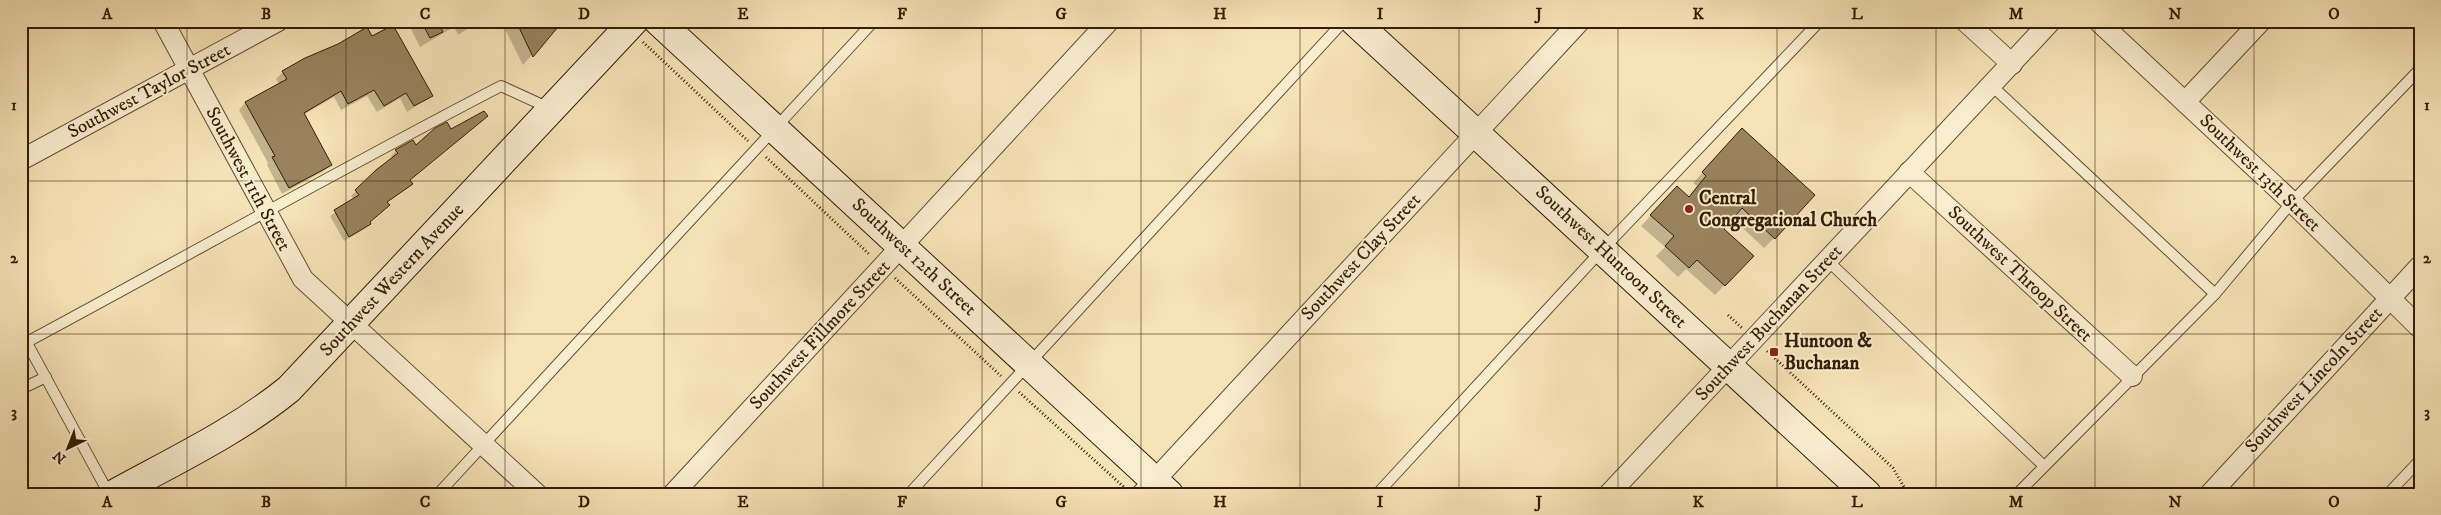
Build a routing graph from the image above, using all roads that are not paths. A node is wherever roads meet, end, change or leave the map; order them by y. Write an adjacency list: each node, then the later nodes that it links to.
1 (163, 21): 17 (street, Southwest 11th Street)
2 (278, 21): 17 (street, Southwest Taylor Street)
3 (658, 21): 22 (main road, Southwest 12th Street)
4 (874, 21): 22 (lane)
5 (1109, 21): 27 (street, Southwest Fillmore Street)
6 (1344, 21): 36 (lane)
7 (1354, 21): 21 (main road, Southwest Huntoon Street)
8 (1580, 21): 21 (street, Southwest Clay Street)
9 (1820, 21): 28 (lane)
10 (1965, 21): 15 (street)
11 (2051, 21): 15 (street, Southwest Buchanan Street)
12 (2098, 21): 19 (street, Southwest 13th Street)
13 (2260, 21): 19 (street)
14 (631, 25): 20 (main road, Southwest Western Avenue)
15 (2012, 64): 18 (street, Southwest Buchanan Street)
16 (2420, 69): 25 (lane)
17 (189, 70): 23 (street, Southwest Taylor Street); 26 (street, Southwest 11th Street)
18 (1991, 85): 24 (street, Southwest Buchanan Street); 31 (lane)
19 (2185, 102): 25 (street, Southwest 13th Street)
20 (552, 109): 26 (lane); 33 (main road, Southwest Western Avenue)
21 (1476, 134): 28 (main road, Southwest Huntoon Street); 44 (street, Southwest Clay Street)
22 (766, 139): 27 (main road, Southwest 12th Street); 41 (lane)
23 (21, 160)
24 (1909, 172): 29 (street, Southwest Buchanan Street); 38 (street, Southwest Throop Street)
25 (2292, 202): 31 (lane); 32 (street, Southwest 13th Street)
26 (267, 213): 33 (street, Southwest 11th Street); 35 (lane)
27 (902, 246): 36 (main road, Southwest 12th Street); 50 (street, Southwest Fillmore Street)
28 (1602, 250): 37 (main road, Southwest Huntoon Street); 52 (lane)
29 (1827, 260): 37 (street, Southwest Buchanan Street); 43 (lane)
30 (2420, 266): 32 (street, Southwest Lincoln Street)
31 (2215, 294): 38 (lane)
32 (2388, 299): 34 (street, Southwest 13th Street); 55 (street, Southwest Lincoln Street)
33 (350, 323): 41 (street, Southwest 11th Street); 47 (main road, Southwest Western Avenue)
34 (2420, 328)
35 (23, 337): 39 (lane)
36 (1028, 363): 44 (main road, Southwest 12th Street); 51 (lane)
37 (1728, 366): 45 (main road, Southwest Huntoon Street); 53 (street, Southwest Buchanan Street)
38 (2132, 376): 43 (lane)
39 (46, 377): 40 (lane); 46 (lane)
40 (21, 389)
41 (483, 444): 48 (lane); 49 (street, Southwest 11th Street)
42 (2420, 460): 56 (lane)
43 (2044, 466): 54 (lane)
44 (1149, 490)
45 (1859, 491)
46 (109, 494)
47 (114, 494)
48 (438, 494)
49 (537, 494)
50 (673, 494)
51 (909, 494)
52 (1377, 494)
53 (1609, 494)
54 (2017, 494)
55 (2210, 494)
56 (2388, 494)

